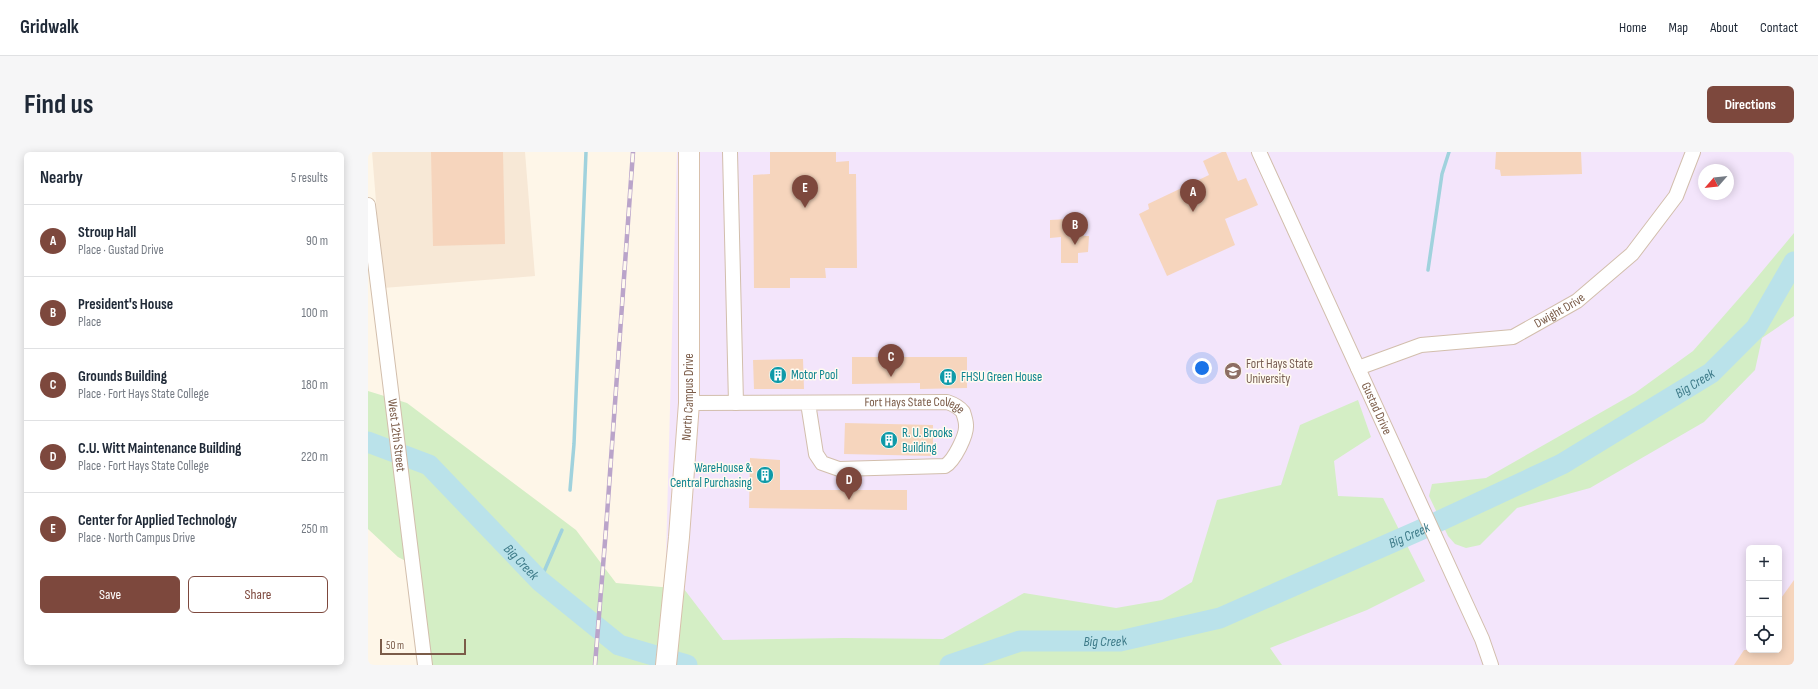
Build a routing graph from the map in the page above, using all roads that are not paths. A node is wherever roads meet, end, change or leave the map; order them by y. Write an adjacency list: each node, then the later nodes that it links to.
1 (689, 152): 7 (main road, North Campus Drive)
2 (730, 152): 8 (street)
3 (1260, 152): 6 (street, Gustad Drive)
4 (1693, 152): 6 (street, Dwight Drive)
5 (368, 205): 10 (street, West 12th Street)
6 (1358, 368): 12 (street, Gustad Drive)
7 (689, 403): 8 (street, Fort Hays State College); 11 (main road, North Campus Drive)
8 (736, 403): 9 (street, Fort Hays State College)
9 (808, 403): 9 (street, Fort Hays State College)
10 (425, 665)
11 (666, 665)
12 (1491, 665)

